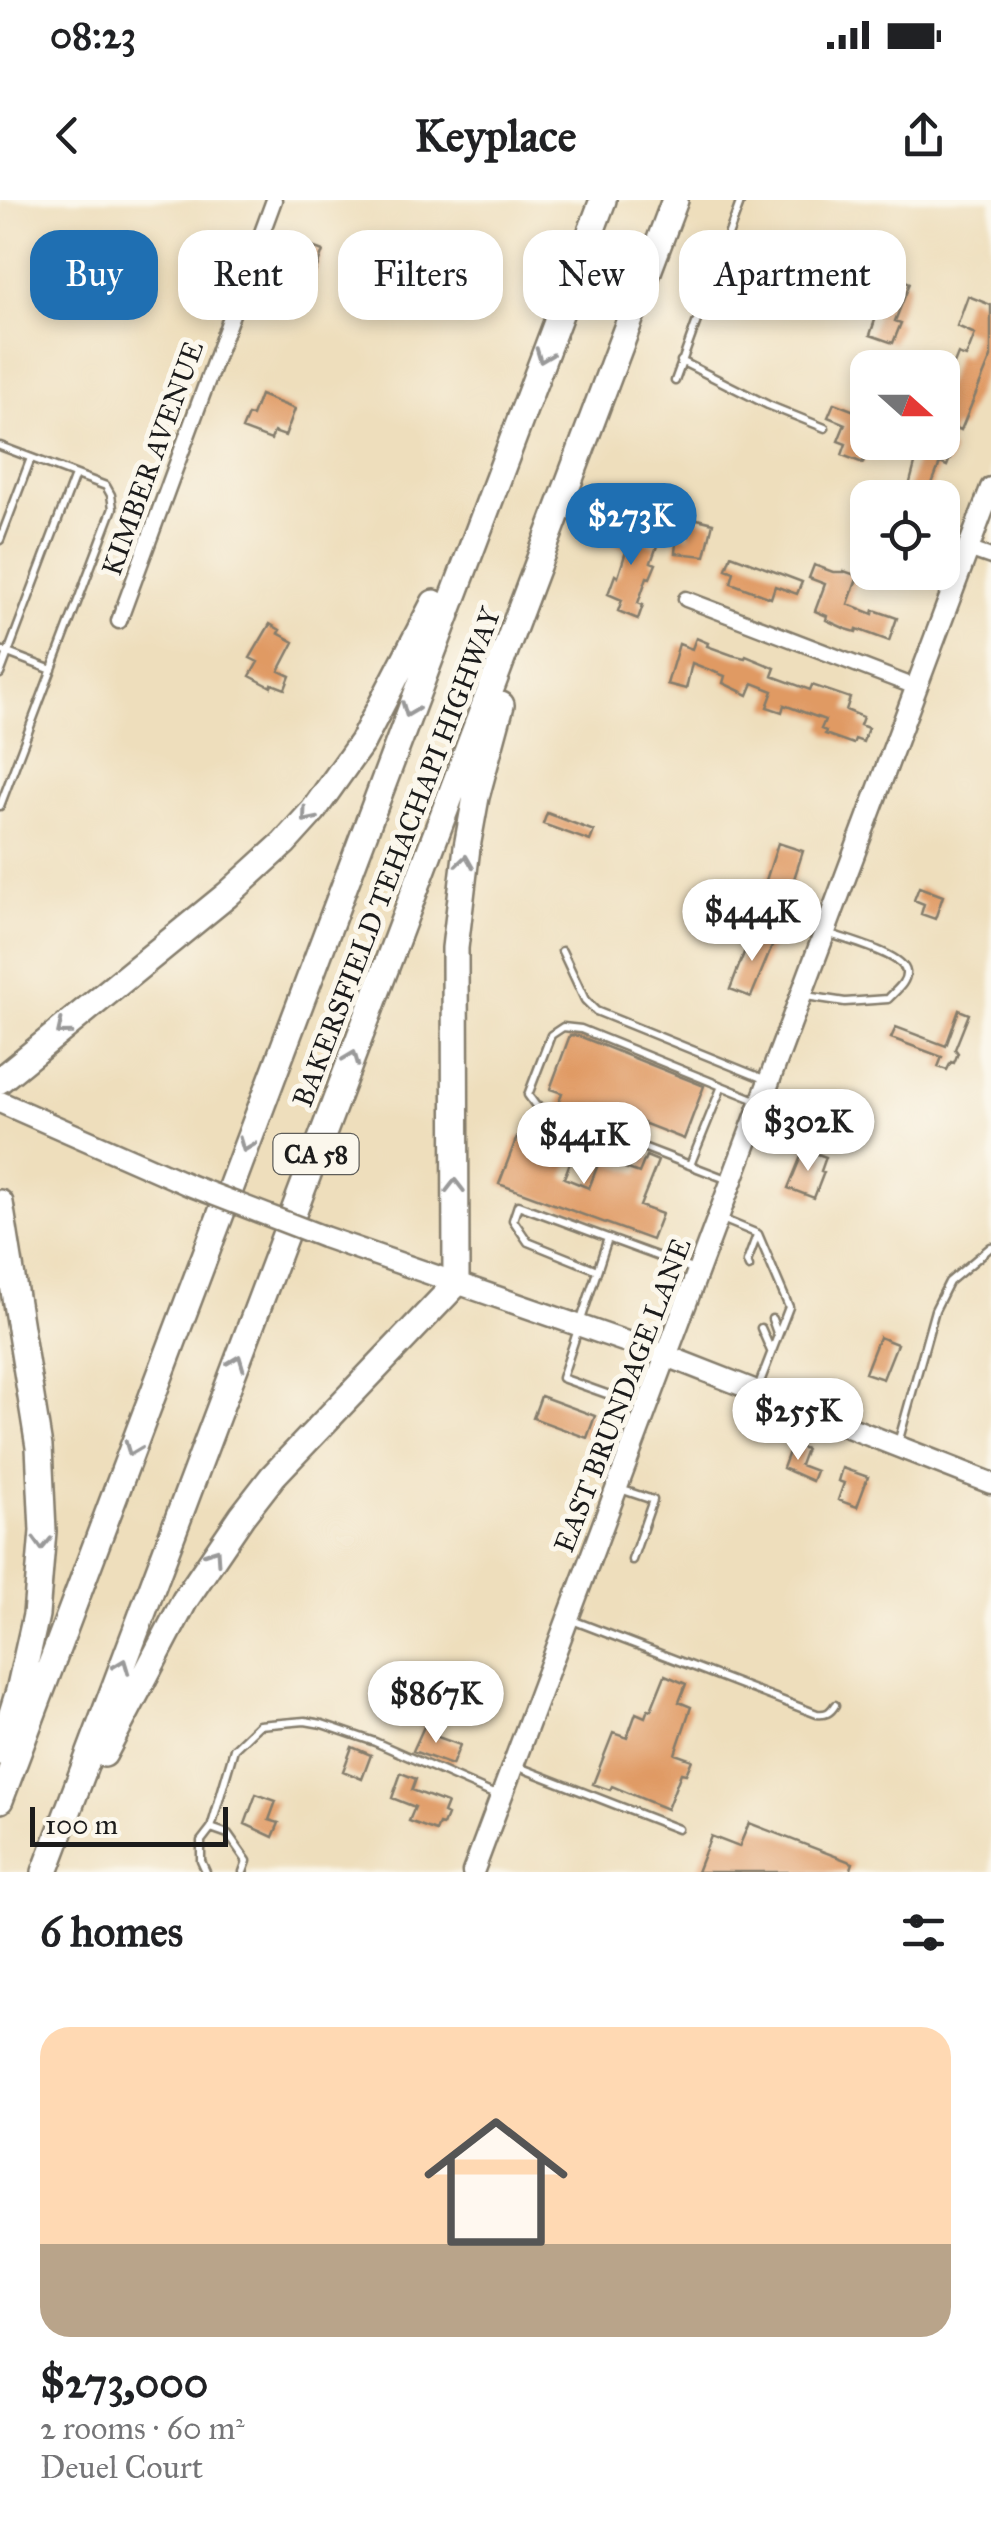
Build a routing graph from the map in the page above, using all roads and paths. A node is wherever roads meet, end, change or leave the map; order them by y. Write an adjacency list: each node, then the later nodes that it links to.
1 (274, 200): 18 (street, KIMBER AVENUE)
2 (602, 200): 12 (highway, BAKERSFIELD TEHACHAPI HIGHWAY / CA 58, one-way to 12)
3 (675, 200): 9 (highway, BAKERSFIELD TEHACHAPI HIGHWAY / CA 58)
4 (740, 200): 5 (lane)
5 (681, 361): 6 (lane); 7 (lane)
6 (675, 381)
7 (825, 428)
8 (0, 446): 10 (lane)
9 (580, 452): 42 (highway, one-way to 9); 63 (highway, BAKERSFIELD TEHACHAPI HIGHWAY / CA 58, one-way to 9)
10 (31, 458): 11 (lane); 14 (lane)
11 (75, 475): 19 (lane); 20 (lane)
12 (492, 487): 27 (highway, one-way to 27); 60 (highway, BAKERSFIELD TEHACHAPI HIGHWAY / CA 58, one-way to 60)
13 (991, 488): 15 (main road, EAST BRUNDAGE LANE)
14 (0, 540)
15 (968, 549): 16 (street); 22 (main road, EAST BRUNDAGE LANE)
16 (991, 557)
17 (686, 599): 22 (street)
18 (119, 621)
19 (4, 651): 20 (lane); 21 (lane)
20 (52, 670): 23 (lane)
21 (0, 674)
22 (918, 688): 24 (main road, EAST BRUNDAGE LANE)
23 (0, 806)
24 (826, 933): 26 (main road, EAST BRUNDAGE LANE); 26 (lane)
25 (562, 951): 28 (lane)
26 (802, 996): 28 (main road, EAST BRUNDAGE LANE)
27 (0, 1080)
28 (770, 1081): 31 (main road, EAST BRUNDAGE LANE)
29 (722, 1086): 31 (lane); 32 (lane); 32 (lane)
30 (0, 1102): 42 (main road, bridge)
31 (762, 1102): 33 (main road, EAST BRUNDAGE LANE)
32 (690, 1165): 33 (lane)
33 (732, 1182): 35 (main road, EAST BRUNDAGE LANE)
34 (0, 1204): 57 (highway, one-way to 57)
35 (718, 1217): 36 (lane); 41 (main road, EAST BRUNDAGE LANE)
36 (758, 1234): 39 (lane); 46 (lane)
37 (608, 1238): 40 (lane); 40 (lane); 41 (lane)
38 (991, 1247): 51 (lane)
39 (747, 1266)
40 (598, 1270): 44 (lane)
41 (698, 1272): 48 (main road, EAST BRUNDAGE LANE)
42 (456, 1284): 44 (main road); 63 (highway, one-way to 42)
43 (772, 1319): 46 (lane)
44 (579, 1327): 48 (main road); 50 (lane)
45 (762, 1328): 47 (lane)
46 (778, 1334): 47 (lane)
47 (771, 1352): 49 (lane)
48 (666, 1356): 49 (main road); 50 (main road, EAST BRUNDAGE LANE)
49 (756, 1391): 51 (main road)
50 (646, 1408): 53 (main road, EAST BRUNDAGE LANE)
51 (898, 1446): 52 (main road)
52 (991, 1483)
53 (617, 1488): 54 (lane); 55 (main road, EAST BRUNDAGE LANE)
54 (632, 1560)
55 (568, 1618): 56 (lane); 58 (main road, EAST BRUNDAGE LANE)
56 (834, 1705)
57 (0, 1752)
58 (513, 1765): 59 (main road, EAST BRUNDAGE LANE); 62 (lane)
59 (501, 1797): 61 (lane); 66 (main road, EAST BRUNDAGE LANE)
60 (0, 1800)
61 (211, 1828): 64 (lane); 65 (lane)
62 (678, 1829)
63 (48, 1864)
64 (206, 1872)
65 (243, 1872)
66 (472, 1872)

